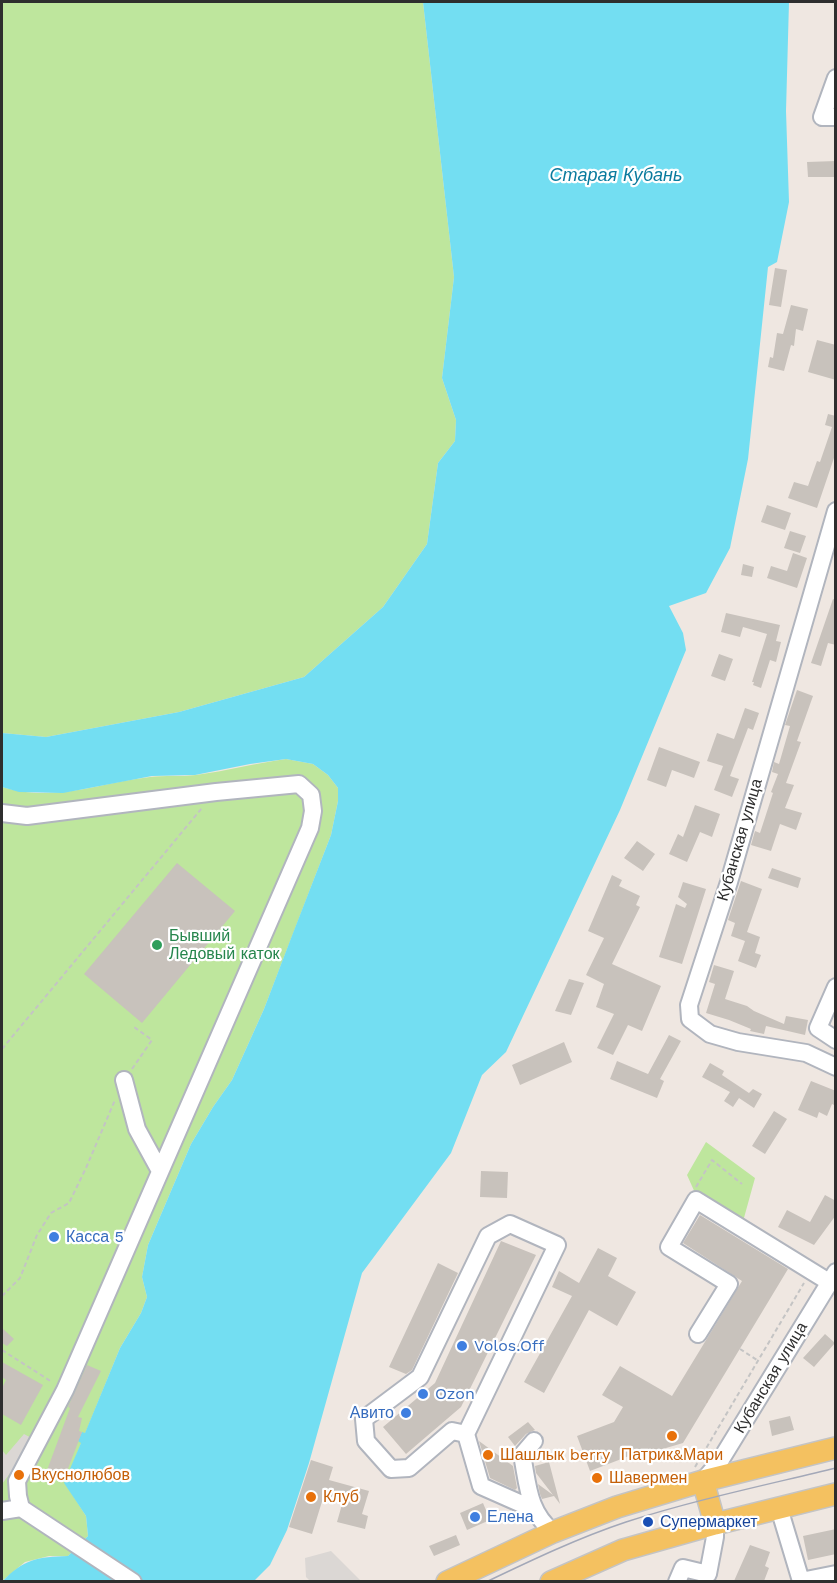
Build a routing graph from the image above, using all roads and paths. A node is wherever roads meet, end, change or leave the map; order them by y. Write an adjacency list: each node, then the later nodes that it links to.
1 (836, 78): 2 (street)
2 (836, 117)
3 (836, 511): 10 (street, Кубанская улица)
4 (216, 792): 5 (street); 9 (path); 12 (street)
5 (2, 813)
6 (836, 987): 8 (street)
7 (134, 1027): 11 (path)
8 (836, 1040)
9 (2, 1049)
10 (836, 1067)
11 (124, 1080): 12 (street); 17 (path)
12 (160, 1171): 22 (street)
13 (742, 1184): 14 (path)
14 (696, 1187)
15 (811, 1270): 16 (street); 18 (street); 21 (path)
16 (832, 1277): 26 (street, Кубанская улица)
17 (2, 1296)
18 (698, 1334)
19 (741, 1349): 21 (path)
20 (2, 1350): 22 (path)
21 (757, 1360): 26 (path)
22 (65, 1390): 28 (street)
23 (466, 1434): 23 (street); 30 (street)
24 (534, 1442): 30 (street)
25 (836, 1448): 26 (main road)
26 (698, 1475): 32 (main road); 33 (main road)
27 (836, 1494): 29 (main road)
28 (21, 1508): 31 (street); 35 (street)
29 (779, 1508): 32 (main road); 34 (street)
30 (533, 1509): 33 (street)
31 (2, 1511)
32 (715, 1524): 37 (main road); 38 (street)
33 (553, 1532): 36 (main road)
34 (836, 1574)
35 (133, 1581)
36 (447, 1581)
37 (551, 1581)
38 (677, 1581)

